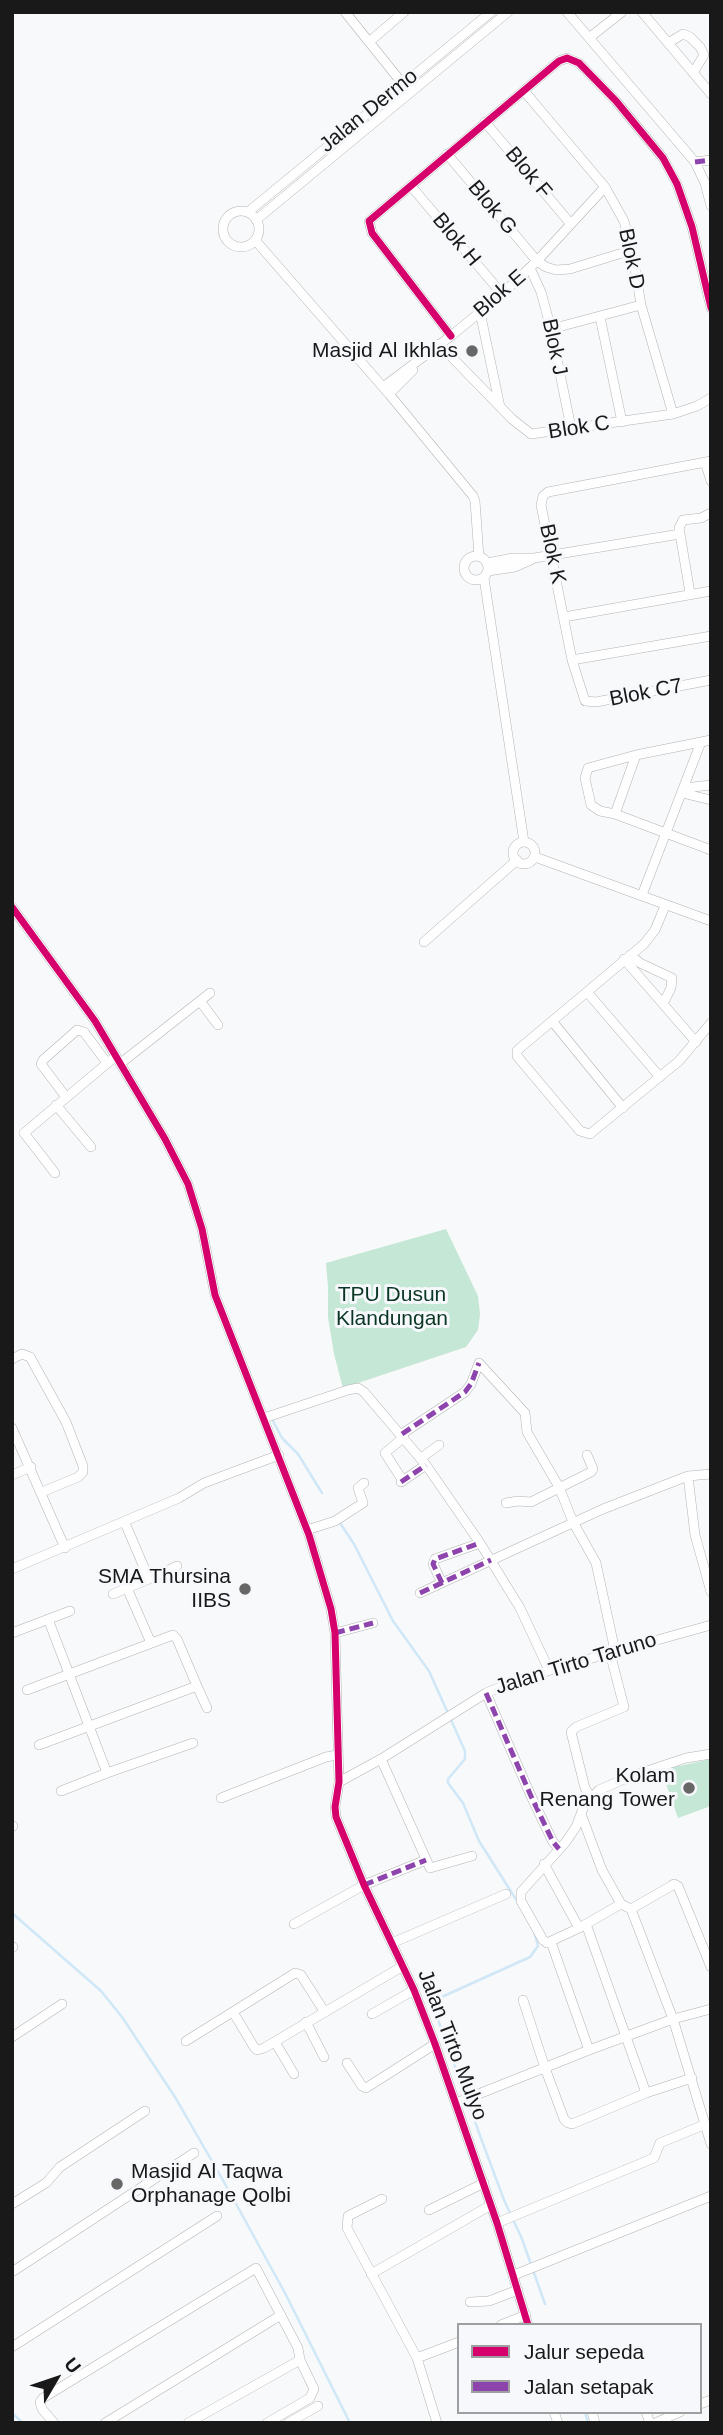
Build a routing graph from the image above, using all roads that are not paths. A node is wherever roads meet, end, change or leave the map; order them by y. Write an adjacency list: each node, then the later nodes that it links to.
1 (345, 12): 9 (street)
2 (404, 12): 9 (street)
3 (491, 12): 12 (street, Jalan Dermo)
4 (508, 12): 14 (street)
5 (567, 12): 8 (street)
6 (622, 12): 8 (street)
7 (642, 12): 10 (street)
8 (589, 38): 21 (street)
9 (369, 43): 12 (street)
10 (668, 43): 11 (street); 11 (street)
11 (694, 74): 15 (street)
12 (402, 84): 14 (street); 16 (street, Jalan Dermo)
13 (524, 91): 18 (street); 23 (street, Blok D); 33 (street)
14 (409, 93): 17 (street)
15 (711, 94)
16 (381, 101): 17 (street); 25 (street, Jalan Dermo)
17 (387, 110): 26 (street)
18 (485, 122): 19 (street); 27 (street, Blok F)
19 (447, 154): 22 (street); 30 (street, Blok G)
20 (711, 160): 21 (street)
21 (695, 162): 24 (street)
22 (411, 186): 31 (street, Blok H); 37 (street)
23 (605, 187): 27 (street, Blok E); 29 (street, Blok D)
24 (711, 206)
25 (248, 212): 26 (street); 28 (street, Jalan Dermo)
26 (256, 220): 28 (street)
27 (570, 223): 30 (street, Blok E)
28 (255, 240): 39 (street)
29 (632, 250): 30 (street); 32 (street, Blok D)
30 (533, 265): 31 (street, Blok E); 36 (street, Blok J)
31 (502, 293): 34 (street, Blok E)
32 (641, 305): 35 (street); 42 (street, Blok D)
33 (711, 308)
34 (480, 313): 37 (street, Blok E); 41 (street)
35 (600, 317): 36 (street); 43 (street)
36 (551, 329): 44 (street, Blok J)
37 (451, 336): 38 (street, Blok E)
38 (439, 345): 39 (street, Blok E); 41 (street, Blok C)
39 (386, 391): 50 (street)
40 (711, 398): 42 (street, Blok C)
41 (501, 408): 44 (street, Blok C)
42 (673, 414): 43 (street, Blok C)
43 (622, 422): 44 (street, Blok C)
44 (571, 428)
45 (708, 461): 46 (street); 49 (street, Blok K)
46 (711, 481)
47 (711, 513): 48 (street)
48 (680, 534): 49 (street); 52 (street)
49 (552, 555): 50 (street); 53 (street, Blok K)
50 (484, 567): 65 (street)
51 (711, 591): 52 (street)
52 (691, 593): 53 (street)
53 (564, 617): 55 (street, Blok K)
54 (711, 636): 55 (street)
55 (572, 660): 57 (street, Blok K)
56 (711, 680): 57 (street, Blok C7)
57 (583, 699)
58 (706, 741): 59 (street); 61 (street)
59 (636, 755): 63 (street); 63 (street)
60 (711, 785): 61 (street)
61 (683, 791): 62 (street); 64 (street)
62 (711, 800)
63 (615, 814): 64 (street)
64 (666, 834): 66 (street); 69 (street)
65 (524, 842): 67 (street); 68 (street)
66 (711, 850)
67 (535, 857): 68 (street); 69 (street)
68 (517, 860): 73 (street)
69 (642, 895): 70 (street)
70 (665, 906): 72 (street); 74 (street)
71 (12, 907): 84 (street, Jalan Tirto Mulyo)
72 (711, 921)
73 (424, 942)
74 (627, 957): 75 (street); 76 (street)
75 (637, 966): 79 (street); 79 (street)
76 (587, 992): 80 (street); 86 (street)
77 (209, 993): 78 (street)
78 (200, 1001): 82 (street); 84 (street)
79 (663, 1004): 83 (street)
80 (552, 1021): 89 (street); 89 (street)
81 (711, 1023): 83 (street)
82 (218, 1025)
83 (696, 1042): 86 (street)
84 (118, 1059): 85 (street); 93 (street, Jalan Tirto Mulyo)
85 (107, 1063): 87 (street); 87 (street)
86 (660, 1077): 89 (street)
87 (66, 1097): 88 (street)
88 (56, 1105): 90 (street); 91 (street)
89 (623, 1108)
90 (90, 1147)
91 (55, 1173)
92 (12, 1359): 106 (street)
93 (264, 1418): 95 (street); 97 (street, Jalan Tirto Mulyo)
94 (12, 1428): 100 (street)
95 (403, 1436): 99 (street); 99 (street); 105 (street)
96 (439, 1445): 99 (street)
97 (279, 1455): 109 (street); 110 (street, Jalan Tirto Mulyo)
98 (587, 1455): 105 (street)
99 (423, 1461): 111 (street)
100 (31, 1467): 102 (street); 106 (street)
101 (711, 1474): 103 (street)
102 (12, 1475)
103 (688, 1476): 108 (street); 119 (street)
104 (364, 1483): 110 (street)
105 (559, 1487): 107 (street); 108 (street)
106 (41, 1492): 112 (street)
107 (506, 1503)
108 (573, 1522): 113 (street); 129 (street)
109 (125, 1523): 112 (street); 116 (street)
110 (307, 1530): 127 (street, Jalan Tirto Mulyo)
111 (480, 1543): 113 (street); 117 (street)
112 (65, 1548): 115 (street)
113 (491, 1560): 117 (street); 130 (street)
114 (177, 1566): 116 (street)
115 (12, 1569)
116 (149, 1578): 118 (street)
117 (442, 1583): 120 (street)
118 (127, 1588): 121 (street); 128 (street)
119 (711, 1592)
120 (420, 1593)
121 (113, 1594)
122 (70, 1611): 123 (street)
123 (48, 1619): 126 (street); 131 (street)
124 (373, 1623): 127 (street)
125 (711, 1625): 129 (street, Jalan Tirto Taruno)
126 (12, 1633)
127 (335, 1633): 140 (street, Jalan Tirto Mulyo)
128 (151, 1643): 131 (street); 132 (street)
129 (612, 1652): 130 (street, Jalan Tirto Taruno); 145 (street)
130 (549, 1670): 134 (street, Jalan Tirto Taruno)
131 (70, 1674): 133 (street); 136 (street)
132 (197, 1686): 135 (street); 136 (street)
133 (27, 1690)
134 (486, 1693): 141 (street, Jalan Tirto Taruno); 148 (street)
135 (207, 1708)
136 (90, 1727): 138 (street); 142 (street)
137 (192, 1743): 142 (street)
138 (39, 1745)
139 (711, 1754): 145 (street)
140 (337, 1755): 143 (street, Jalan Tirto Mulyo); 146 (street)
141 (381, 1759): 143 (street, Jalan Tirto Taruno); 150 (street)
142 (107, 1773): 144 (street)
143 (339, 1782): 152 (street, Jalan Tirto Mulyo)
144 (61, 1791)
145 (589, 1794): 147 (street)
146 (221, 1798)
147 (581, 1814): 148 (street); 154 (street)
148 (556, 1846): 151 (street)
149 (472, 1856): 150 (street)
150 (426, 1860): 152 (street)
151 (544, 1864): 157 (street); 158 (street)
152 (365, 1885): 156 (street); 159 (street, Jalan Tirto Mulyo)
153 (506, 1894): 159 (street)
154 (621, 1904): 155 (street); 157 (street)
155 (631, 1909): 161 (street); 169 (street)
156 (294, 1924)
157 (583, 1926): 158 (street); 171 (street)
158 (551, 1942): 176 (street)
159 (392, 1943): 160 (street, Jalan Tirto Mulyo)
160 (403, 1966): 162 (street, Jalan Tirto Mulyo); 166 (street)
161 (711, 1967)
162 (414, 1990): 168 (street); 175 (street, Jalan Tirto Mulyo)
163 (523, 2000): 179 (street)
164 (62, 2004): 172 (street)
165 (711, 2009): 169 (street)
166 (324, 2011): 167 (street); 170 (street)
167 (233, 2012): 173 (street); 174 (street)
168 (372, 2014)
169 (673, 2019): 171 (street); 181 (street)
170 (306, 2022): 174 (street); 177 (street)
171 (626, 2036): 176 (street); 182 (street)
172 (12, 2037)
173 (186, 2041)
174 (275, 2042): 180 (street)
175 (435, 2044): 178 (street); 183 (street, Jalan Tirto Mulyo)
176 (589, 2050): 179 (street)
177 (324, 2057)
178 (347, 2063)
179 (545, 2068): 182 (street); 183 (street)
180 (294, 2074)
181 (692, 2078): 182 (street); 185 (street)
182 (646, 2093)
183 (463, 2100): 188 (street, Jalan Tirto Mulyo)
184 (145, 2111): 191 (street)
185 (706, 2124): 186 (street); 195 (street)
186 (710, 2142)
187 (194, 2153): 196 (street)
188 (484, 2183): 192 (street, Jalan Tirto Mulyo); 193 (street)
189 (711, 2196): 198 (street)
190 (382, 2199): 197 (street)
191 (12, 2204)
192 (491, 2205): 195 (street, Jalan Tirto Mulyo); 197 (street)
193 (429, 2210)
194 (216, 2216): 206 (street)
195 (502, 2221): 198 (street, Jalan Tirto Mulyo)
196 (12, 2272)
197 (370, 2274): 207 (street)
198 (514, 2275): 199 (street, Jalan Tirto Mulyo)
199 (518, 2290): 200 (street); 202 (street, Jalan Tirto Mulyo)
200 (470, 2302)
201 (281, 2315): 208 (street); 211 (street); 212 (street)
202 (526, 2315): 203 (street); 204 (street, Jalan Tirto Mulyo)
203 (507, 2323)
204 (528, 2323)
205 (457, 2343): 207 (street)
206 (12, 2347)
207 (417, 2358): 216 (street)
208 (300, 2360): 213 (street); 214 (street)
209 (318, 2406): 215 (street)
210 (675, 2414): 217 (street)
211 (54, 2423)
212 (105, 2423)
213 (188, 2423)
214 (267, 2423)
215 (288, 2423)
216 (437, 2423)
217 (652, 2423)

